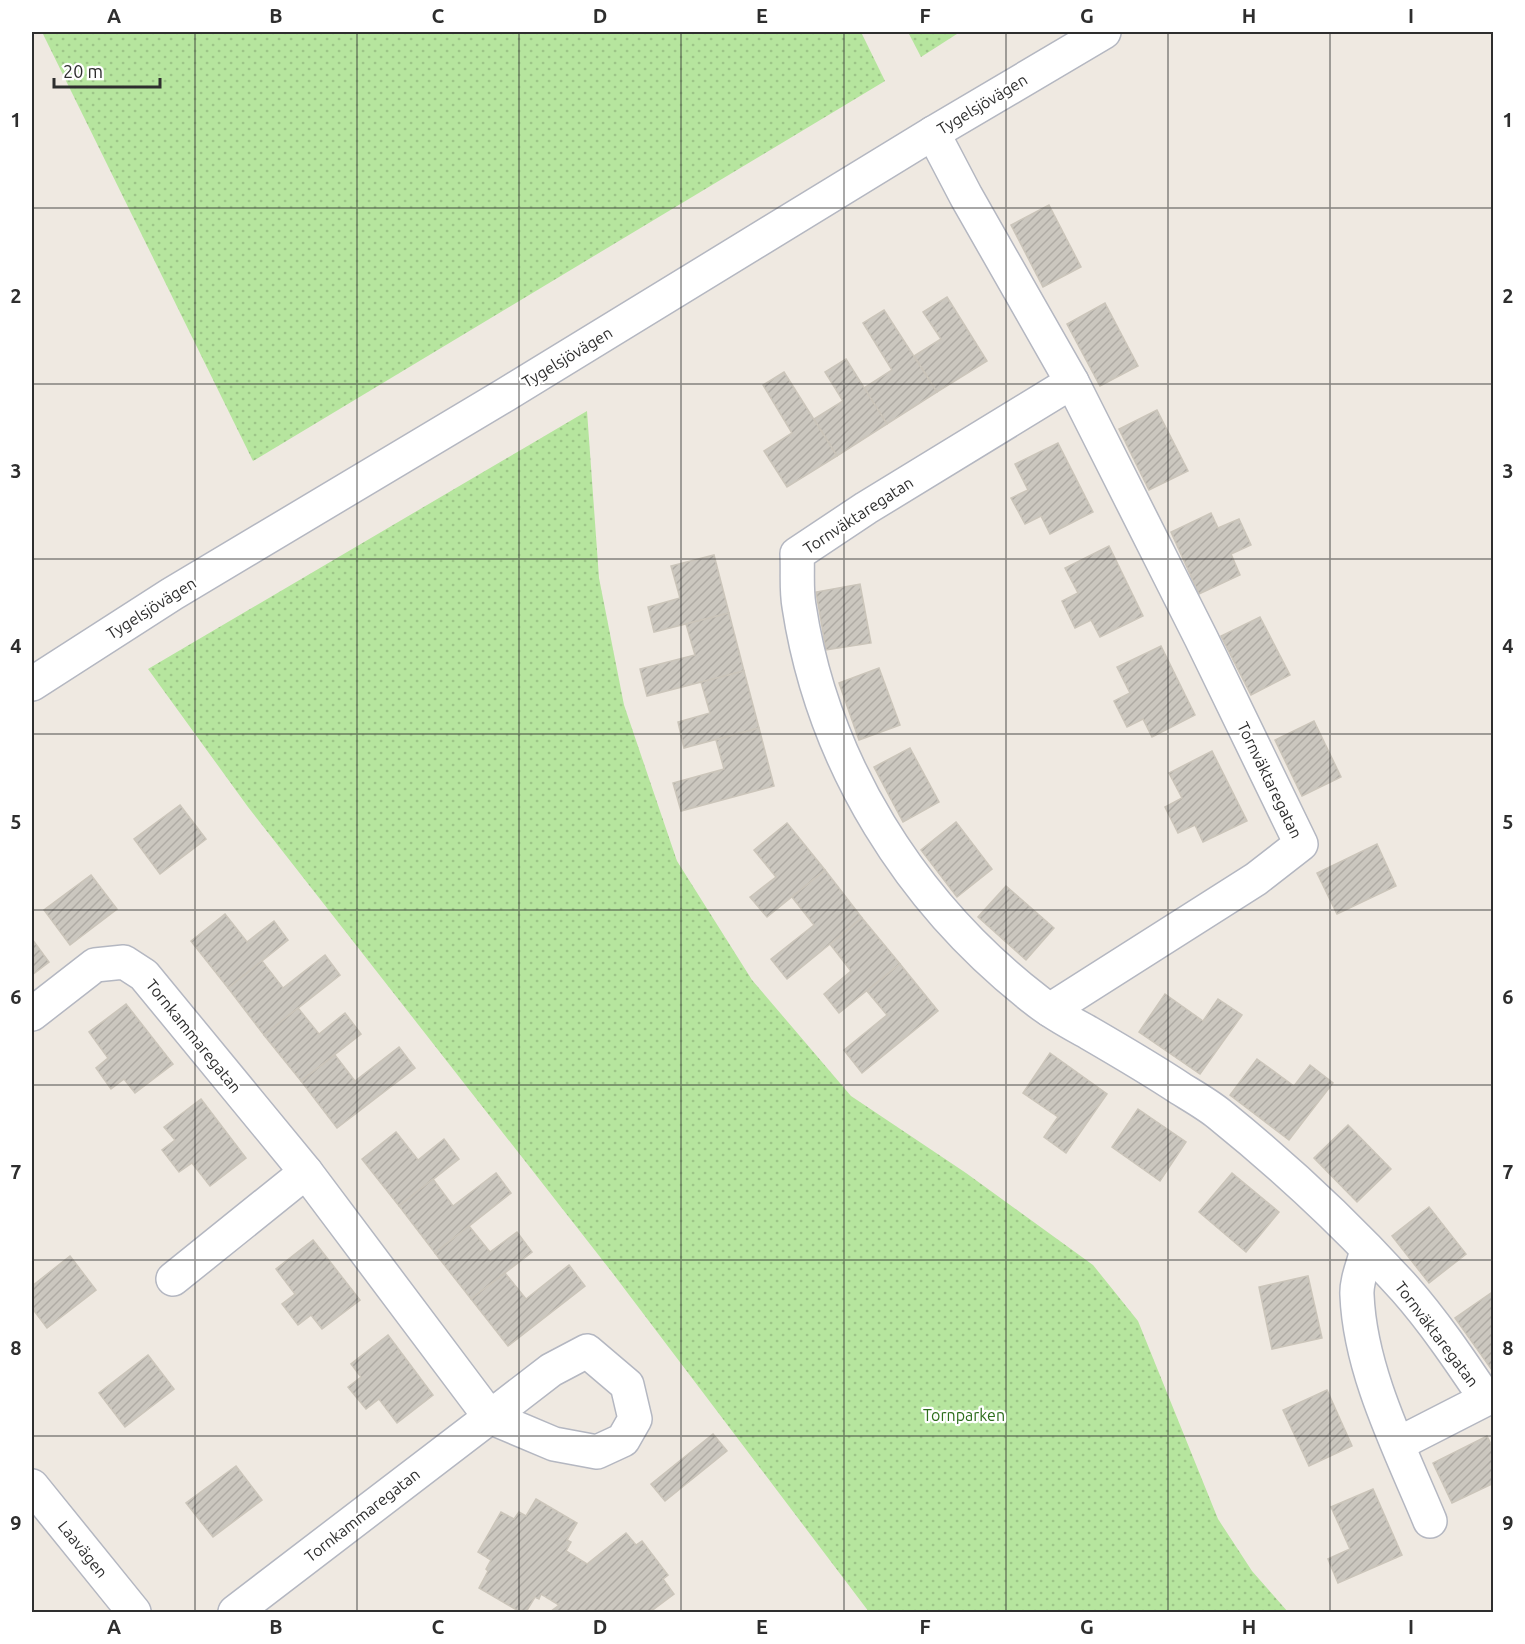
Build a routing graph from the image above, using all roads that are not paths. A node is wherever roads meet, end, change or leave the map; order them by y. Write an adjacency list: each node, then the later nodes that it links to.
1 (1104, 32): 2 (street, Tygelsjövägen)
2 (933, 133): 3 (street, Tornväktaregatan); 4 (street, Tygelsjövägen)
3 (1072, 382): 5 (street, Tornväktaregatan); 5 (street, Tornväktaregatan)
4 (32, 684)
5 (1050, 1010): 8 (street, Tornväktaregatan)
6 (32, 1014): 7 (street, Tornkammaregatan)
7 (306, 1172): 9 (street); 14 (street, Tornkammaregatan)
8 (1367, 1250): 10 (street); 10 (street, Tornväktaregatan)
9 (173, 1279)
10 (1398, 1444): 12 (street)
11 (32, 1486): 13 (street, Laavägen)
12 (1430, 1521)
13 (134, 1612)
14 (235, 1612)

